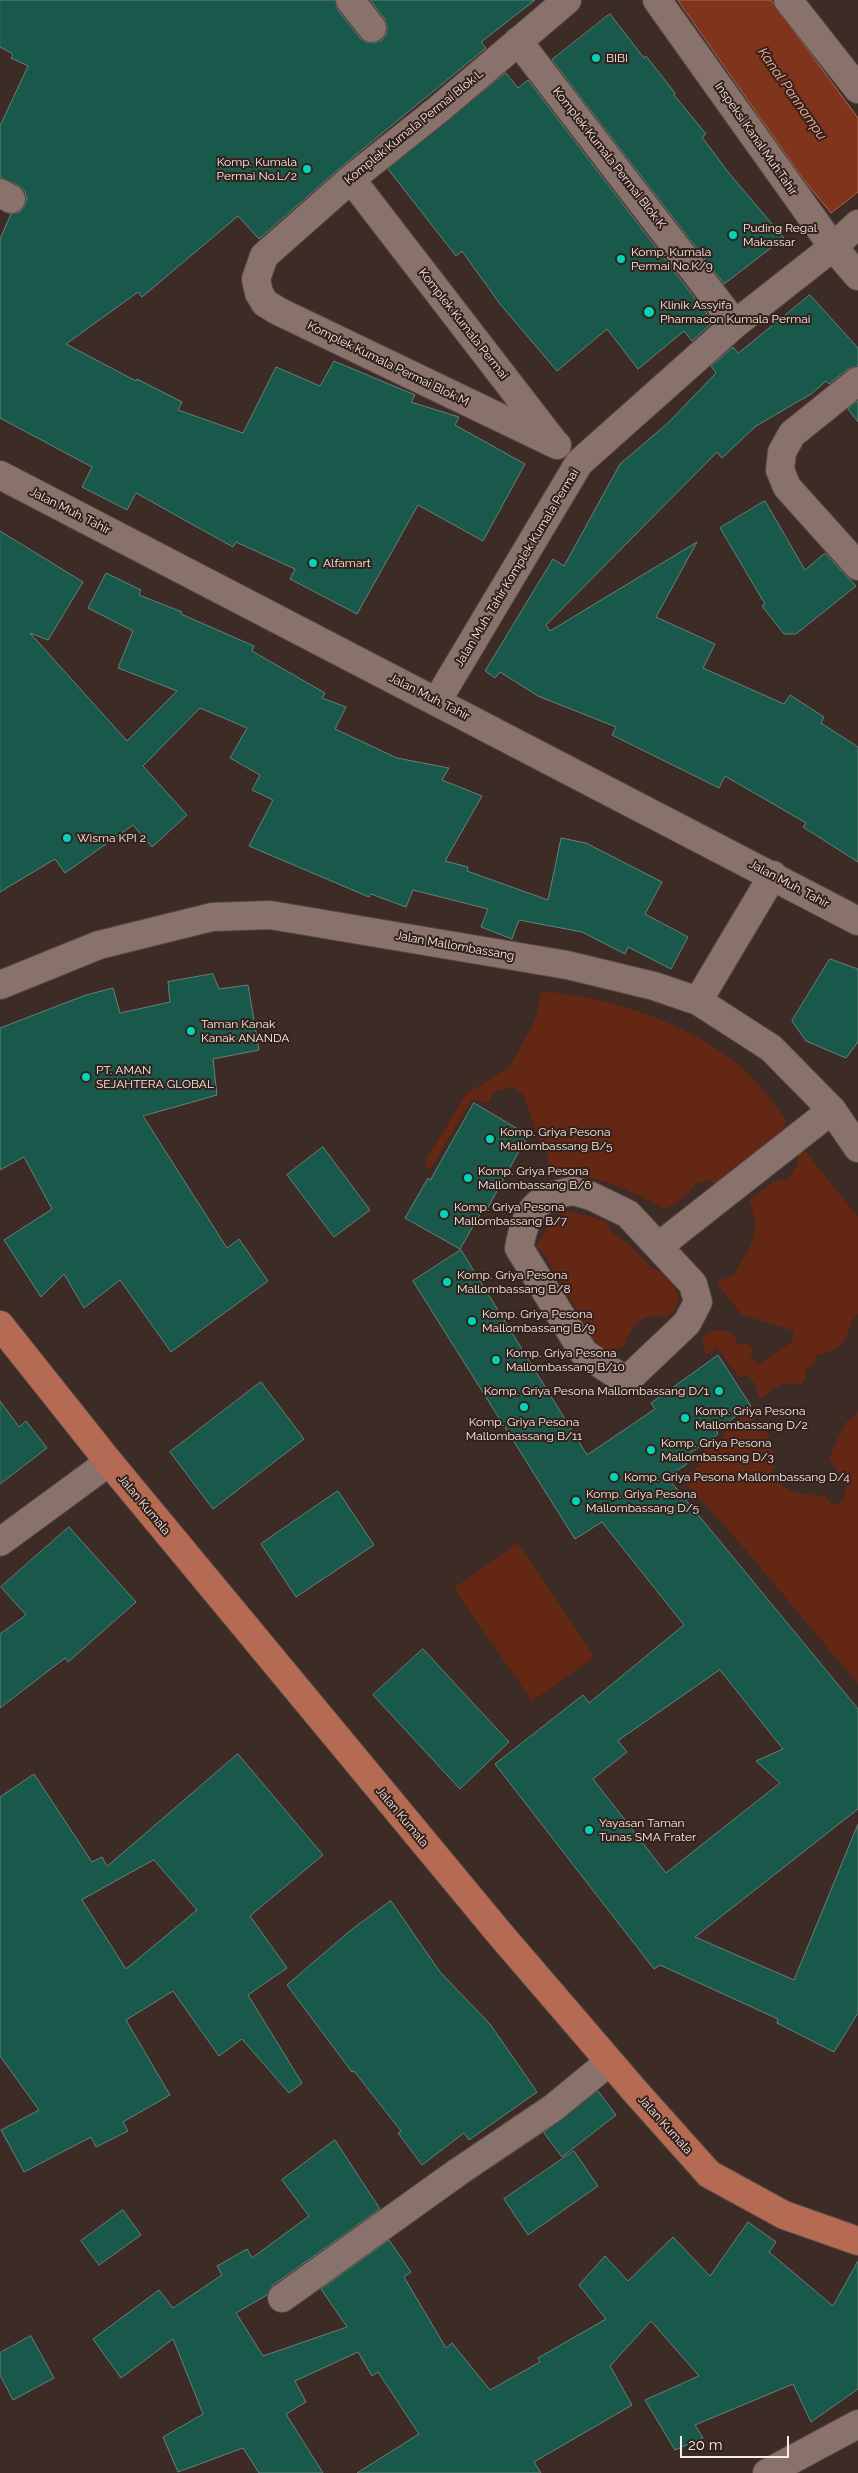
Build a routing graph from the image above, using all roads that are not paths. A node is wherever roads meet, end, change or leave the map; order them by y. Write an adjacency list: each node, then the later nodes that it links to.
1 (350, 0): 5 (street)
2 (567, 0): 6 (street, Komplek Kumala Permai Blok L)
3 (657, 0): 9 (street, Inspeksi Kanal Muh.Tahir)
4 (788, 0): 7 (street)
5 (372, 28)
6 (518, 41): 8 (street, Komplek Kumala Permai Blok L); 12 (street, Komplek Kumala Permai Blok K)
7 (858, 89)
8 (351, 179): 10 (street, Komplek Kumala Permai Blok L); 14 (street, Komplek Kumala Permai)
9 (846, 234): 11 (street, Inspeksi Kanal Muh.Tahir); 12 (street, Jalan Muh. Tahir Komplek Kumala Permai)
10 (264, 256): 14 (street, Komplek Kumala Permai Blok M)
11 (858, 276)
12 (735, 324): 15 (street, Jalan Muh. Tahir Komplek Kumala Permai)
13 (858, 381): 17 (street)
14 (557, 445): 15 (street, Komplek Kumala Permai)
15 (579, 463): 18 (street, Jalan Muh. Tahir Komplek Kumala Permai)
16 (0, 475): 18 (street, Jalan Muh. Tahir)
17 (858, 566)
18 (437, 701): 19 (street, Jalan Muh. Tahir)
19 (773, 875): 20 (street, Jalan Muh. Tahir); 22 (street)
20 (858, 921)
21 (0, 985): 22 (street, Jalan Mallombassang)
22 (698, 1001): 23 (street, Jalan Mallombassang)
23 (832, 1110): 24 (street, Jalan Mallombassang); 25 (street)
24 (858, 1148)
25 (659, 1246): 25 (street)
26 (0, 1325): 27 (main road, Jalan Kumala)
27 (109, 1462): 28 (street); 29 (main road, Jalan Kumala)
28 (0, 1542)
29 (609, 2062): 30 (main road, Jalan Kumala); 31 (street)
30 (858, 2241)
31 (282, 2298)
32 (858, 2424): 33 (street)
33 (767, 2473)

